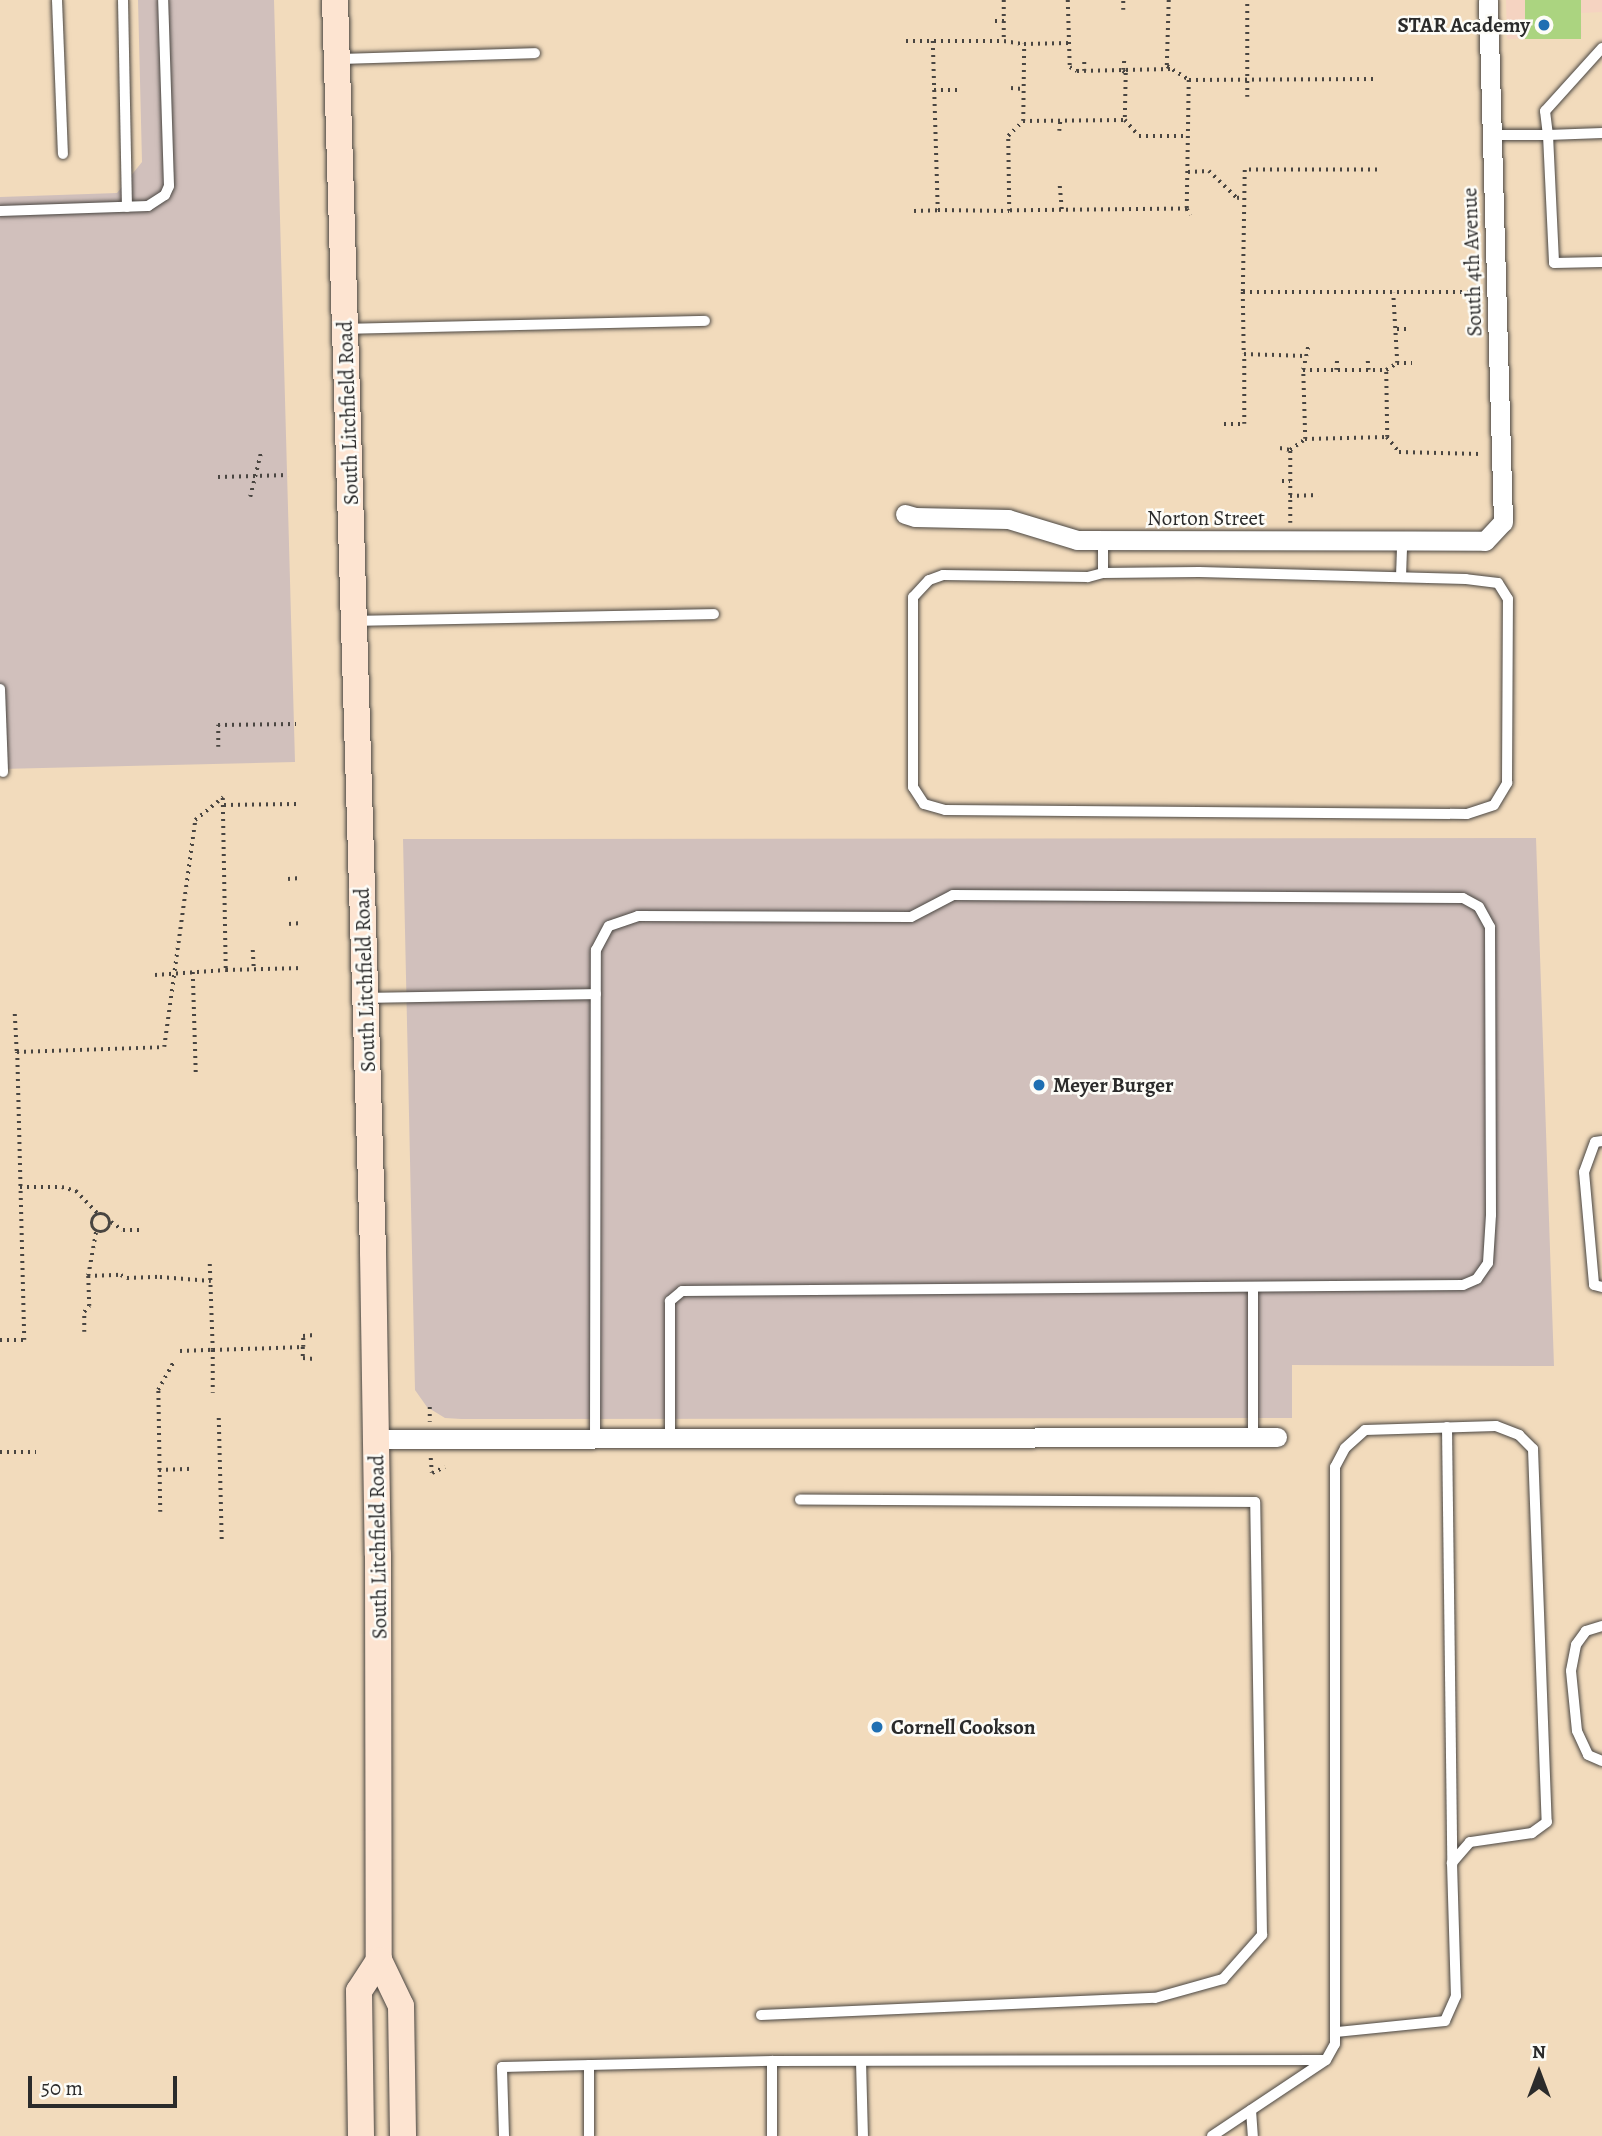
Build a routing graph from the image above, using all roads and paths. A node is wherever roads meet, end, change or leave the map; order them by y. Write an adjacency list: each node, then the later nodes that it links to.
1 (57, 0): 43 (lane)
2 (122, 0): 48 (lane)
3 (163, 0): 48 (lane)
4 (335, 0): 21 (main road, South Litchfield Road)
5 (1004, 0): 13 (path)
6 (1068, 0): 18 (path)
7 (1123, 0): 11 (path)
8 (1169, 0): 24 (path)
9 (1247, 0): 29 (path)
10 (1488, 0): 40 (street, South 4th Avenue)
11 (1122, 10)
12 (995, 21): 13 (path)
13 (1004, 21): 16 (path)
14 (906, 41): 15 (path)
15 (933, 41): 16 (path); 32 (path)
16 (1004, 41): 17 (path)
17 (1024, 44): 18 (path); 31 (path)
18 (1069, 44): 26 (path)
19 (1602, 48): 41 (lane)
20 (535, 53): 21 (lane)
21 (337, 59): 61 (main road, South Litchfield Road)
22 (1084, 59): 26 (path)
23 (1124, 61): 25 (path)
24 (1172, 69): 25 (path); 28 (path)
25 (1122, 70): 26 (path); 35 (path)
26 (1084, 71)
27 (1377, 79): 29 (path)
28 (1189, 80): 29 (path); 42 (path)
29 (1247, 80): 34 (path)
30 (1011, 89): 31 (path)
31 (1023, 89): 36 (path)
32 (934, 90): 33 (path); 50 (path)
33 (959, 90)
34 (1247, 97)
35 (1125, 120): 37 (path); 42 (path)
36 (1023, 121): 37 (path); 54 (path)
37 (1060, 121): 38 (path)
38 (1059, 131)
39 (1602, 133): 41 (lane)
40 (1491, 135): 41 (lane); 91 (street, South 4th Avenue)
41 (1548, 135): 56 (lane)
42 (1188, 136): 45 (path)
43 (63, 154)
44 (1377, 170): 47 (path)
45 (1188, 172): 47 (path); 49 (path)
46 (1060, 186): 51 (path)
47 (1244, 197): 58 (path)
48 (127, 207): 52 (lane)
49 (1187, 209): 51 (path); 55 (path)
50 (938, 210): 53 (path); 54 (path)
51 (1062, 210): 54 (path)
52 (0, 211)
53 (914, 211)
54 (1009, 211)
55 (1190, 215)
56 (1602, 262)
57 (1475, 282): 59 (path)
58 (1244, 292): 59 (path); 65 (path)
59 (1393, 293): 62 (path)
60 (705, 321): 61 (lane)
61 (345, 329): 98 (main road, South Litchfield Road)
62 (1397, 329): 63 (path); 69 (path)
63 (1410, 329)
64 (1308, 346): 66 (path)
65 (1244, 354): 66 (path); 75 (path)
66 (1304, 356): 71 (path)
67 (1337, 359): 72 (path)
68 (1368, 360): 73 (path)
69 (1397, 363): 70 (path); 74 (path)
70 (1412, 363)
71 (1303, 370): 72 (path); 77 (path)
72 (1336, 370): 73 (path)
73 (1369, 370): 74 (path)
74 (1386, 370): 76 (path)
75 (1224, 424)
76 (1387, 437): 77 (path); 81 (path)
77 (1305, 439): 79 (path)
78 (1280, 448): 79 (path)
79 (1290, 450): 86 (path)
80 (261, 452): 83 (path)
81 (1481, 467)
82 (288, 475): 83 (path)
83 (255, 476): 84 (path); 88 (path)
84 (218, 477)
85 (1282, 481): 86 (path)
86 (1290, 481): 89 (path)
87 (1318, 495): 89 (path)
88 (250, 496)
89 (1290, 496): 92 (path)
90 (905, 514): 93 (street, Norton Street)
91 (1503, 522): 94 (street, Norton Street)
92 (1290, 525)
93 (1103, 540): 94 (street, Norton Street); 95 (lane)
94 (1402, 541): 96 (lane)
95 (1103, 573): 96 (lane); 96 (lane)
96 (1401, 577)
97 (714, 614): 98 (lane)
98 (354, 621): 117 (main road, South Litchfield Road)
99 (0, 690): 102 (lane)
100 (296, 724): 101 (path)
101 (219, 747)
102 (4, 772)
103 (298, 804): 104 (path)
104 (224, 805): 111 (path); 114 (path)
105 (300, 878): 106 (path)
106 (288, 879)
107 (302, 923): 108 (path)
108 (289, 924)
109 (253, 950): 112 (path)
110 (303, 968): 112 (path)
111 (226, 970): 112 (path); 113 (path)
112 (254, 970)
113 (193, 972): 114 (path); 120 (path)
114 (174, 973): 115 (path); 119 (path)
115 (155, 975)
116 (596, 994): 117 (lane); 130 (lane); 146 (lane)
117 (366, 998): 145 (main road, South Litchfield Road)
118 (15, 1014): 119 (path)
119 (17, 1052): 122 (path)
120 (196, 1074)
121 (1602, 1141): 131 (lane)
122 (20, 1186): 123 (path); 134 (path)
123 (97, 1214): 124 (path); 126 (path)
124 (110, 1220): 125 (path); 126 (path)
125 (140, 1230)
126 (96, 1231): 128 (path)
127 (211, 1264): 129 (path)
128 (88, 1276): 129 (path); 132 (path)
129 (211, 1281): 136 (path)
130 (1254, 1287): 143 (lane); 147 (lane)
131 (1602, 1287)
132 (84, 1332)
133 (314, 1335): 135 (path)
134 (0, 1340)
135 (303, 1347): 136 (path); 138 (path)
136 (213, 1350): 137 (path); 140 (path)
137 (180, 1351)
138 (314, 1359)
139 (173, 1363): 151 (path)
140 (214, 1393)
141 (219, 1418): 154 (path)
142 (1447, 1427): 157 (lane); 157 (lane); 162 (lane)
143 (1253, 1437): 144 (street); 147 (street)
144 (1276, 1437)
145 (376, 1439): 146 (street); 158 (main road, South Litchfield Road)
146 (595, 1439): 147 (street)
147 (670, 1439)
148 (0, 1452): 149 (path)
149 (36, 1452)
150 (193, 1469): 151 (path)
151 (159, 1470): 153 (path)
152 (800, 1500): 161 (lane)
153 (160, 1512)
154 (222, 1540)
155 (1602, 1626): 156 (lane)
156 (1602, 1761)
157 (1452, 1863): 162 (lane)
158 (379, 1960): 159 (main road); 160 (main road, South Litchfield Road)
159 (359, 1991): 160 (main road); 168 (main road)
160 (401, 2006): 169 (main road, South Litchfield Road)
161 (761, 2015)
162 (1336, 2032): 163 (lane)
163 (1326, 2060): 165 (lane); 167 (lane)
164 (772, 2061): 165 (lane); 166 (lane); 172 (lane)
165 (861, 2061): 173 (lane)
166 (589, 2065): 170 (lane); 171 (lane)
167 (1251, 2110): 174 (lane); 175 (lane)
168 (361, 2136)
169 (403, 2136)
170 (504, 2136)
171 (589, 2136)
172 (772, 2136)
173 (863, 2136)
174 (1213, 2136)
175 (1253, 2136)

